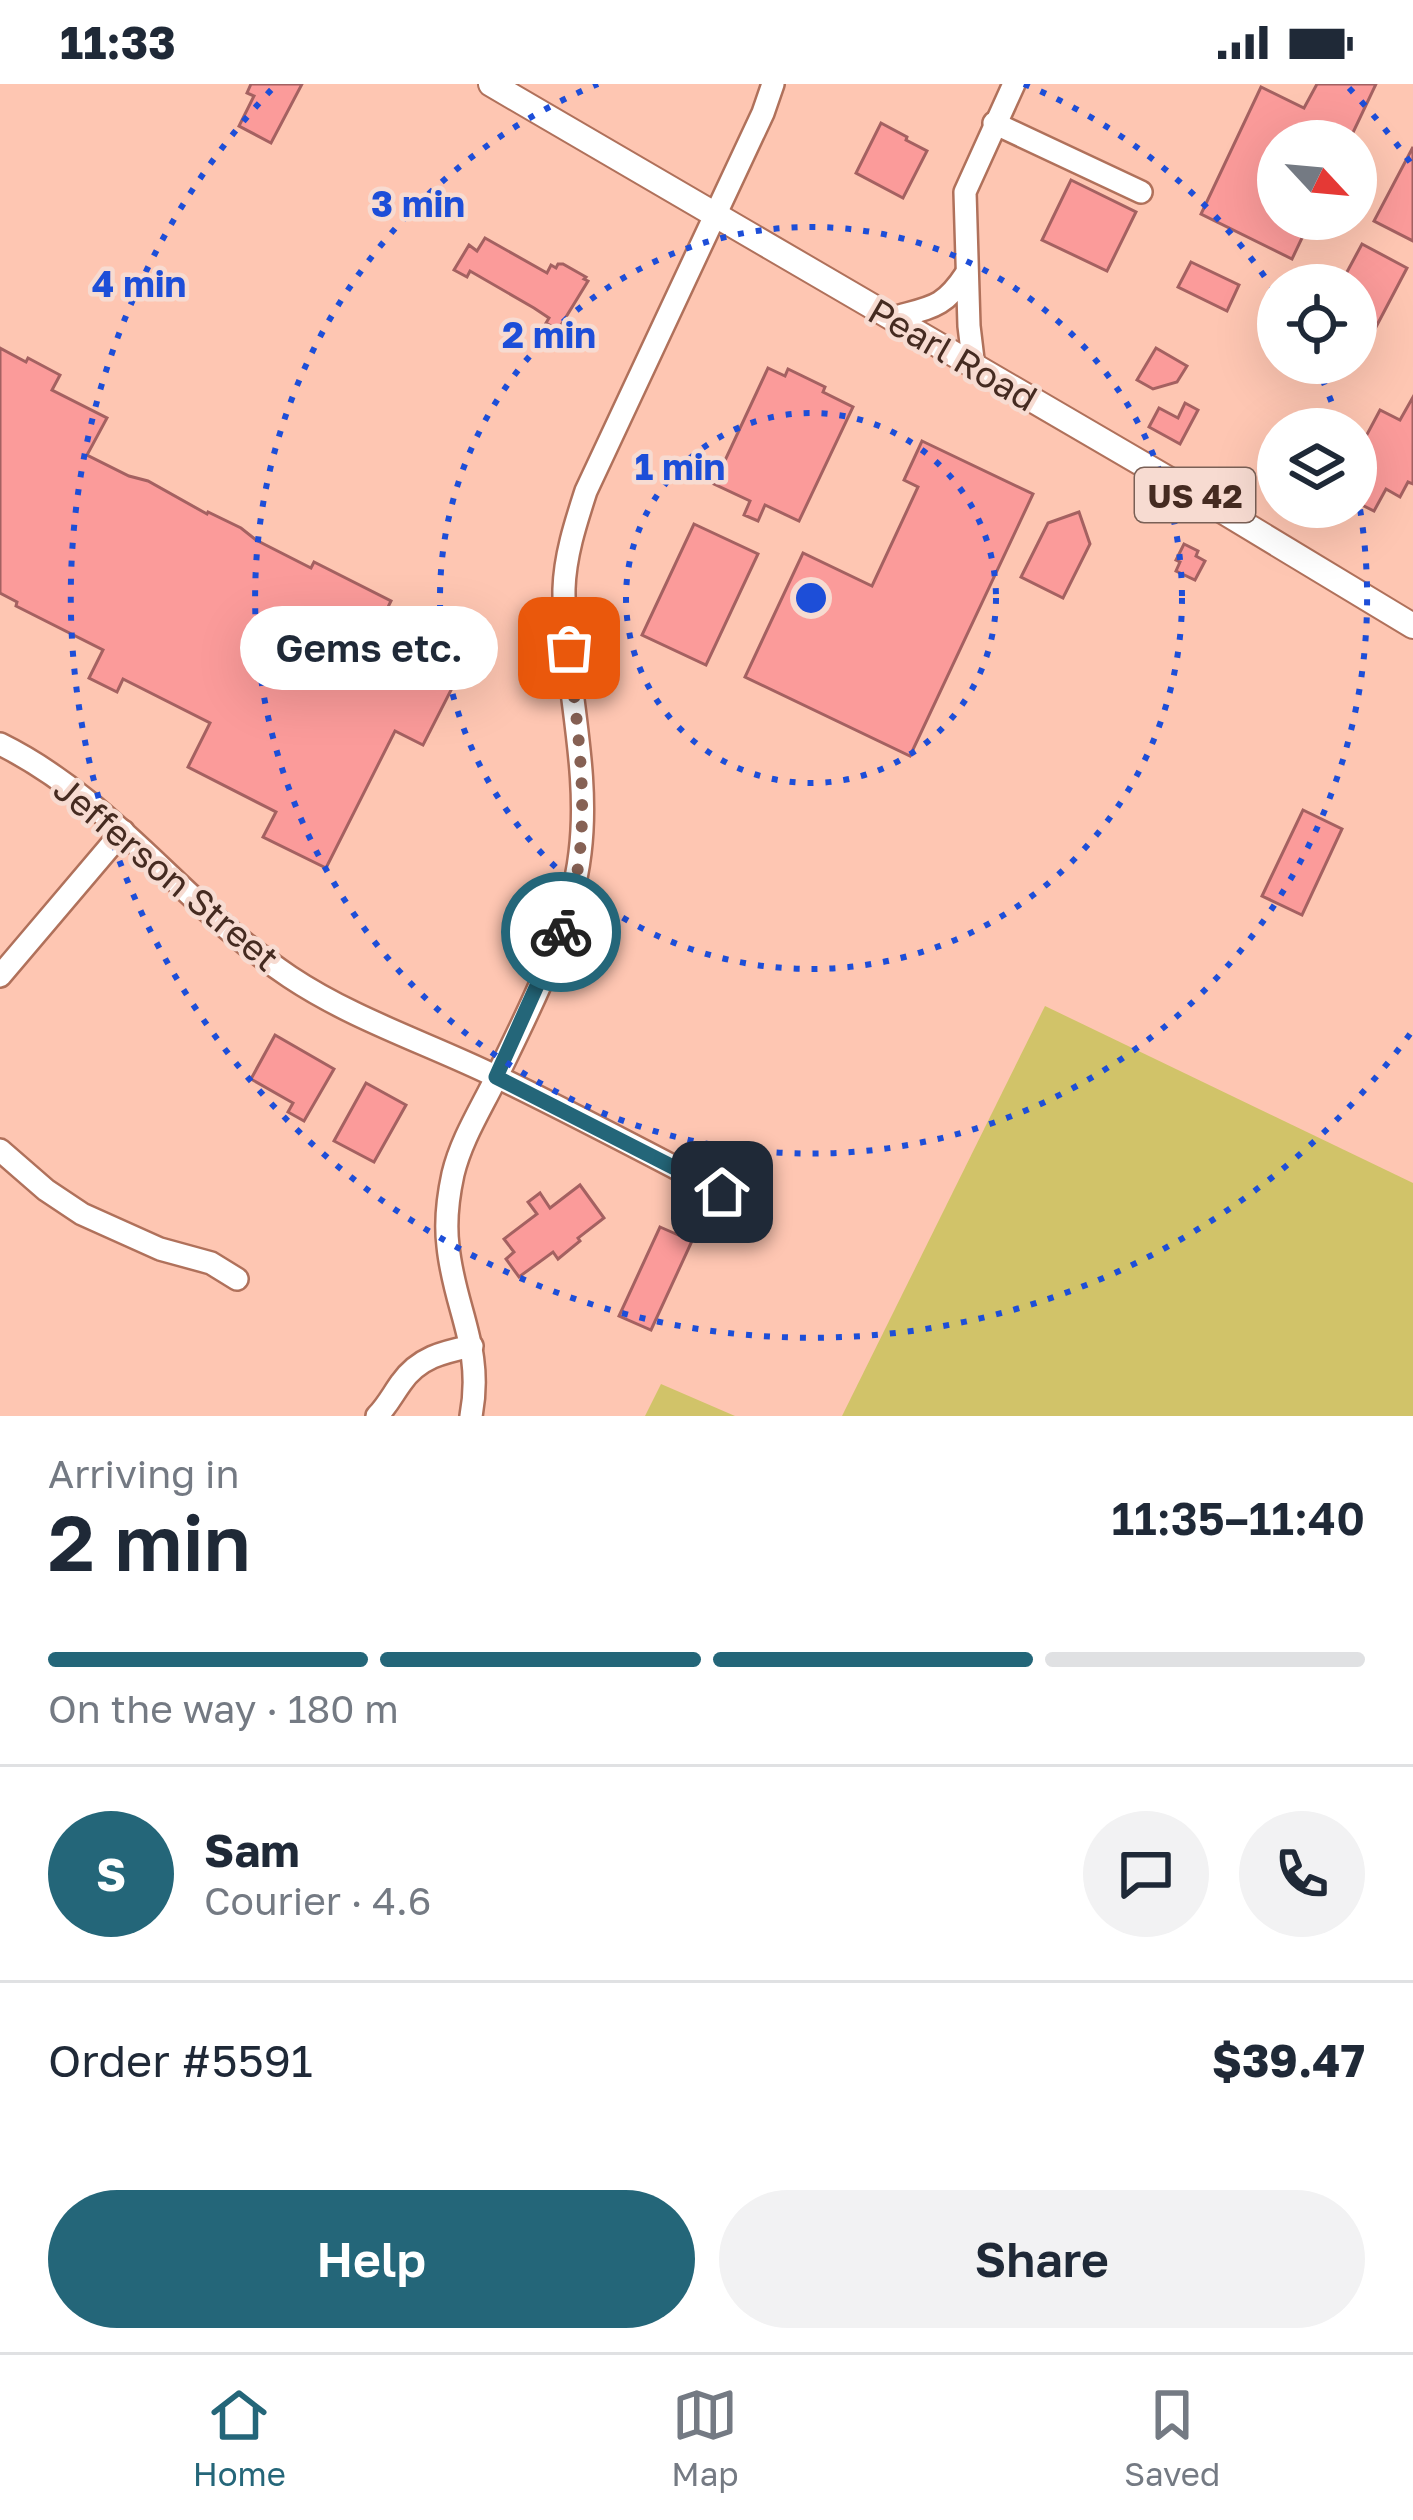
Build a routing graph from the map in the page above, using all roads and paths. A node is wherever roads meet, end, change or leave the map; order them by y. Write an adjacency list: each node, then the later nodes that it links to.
1 (491, 84): 6 (main road, Pearl Road / US 42)
2 (773, 84): 6 (street)
3 (1014, 84): 4 (street)
4 (994, 123): 5 (street); 7 (street)
5 (1142, 192)
6 (715, 216): 8 (main road, Pearl Road / US 42); 15 (street)
7 (966, 273): 8 (street); 9 (street)
8 (892, 319): 9 (main road, Pearl Road / US 42)
9 (974, 368): 10 (main road, Pearl Road / US 42)
10 (1413, 626)
11 (0, 743): 12 (street, Jefferson Street)
12 (123, 831): 13 (street); 15 (street, Jefferson Street)
13 (9, 949): 14 (street)
14 (0, 976)
15 (496, 1077): 17 (street, Jefferson Street); 19 (street)
16 (0, 1150): 18 (street)
17 (722, 1192)
18 (237, 1279)
19 (472, 1346): 20 (street); 21 (street)
20 (377, 1416)
21 (471, 1416)

